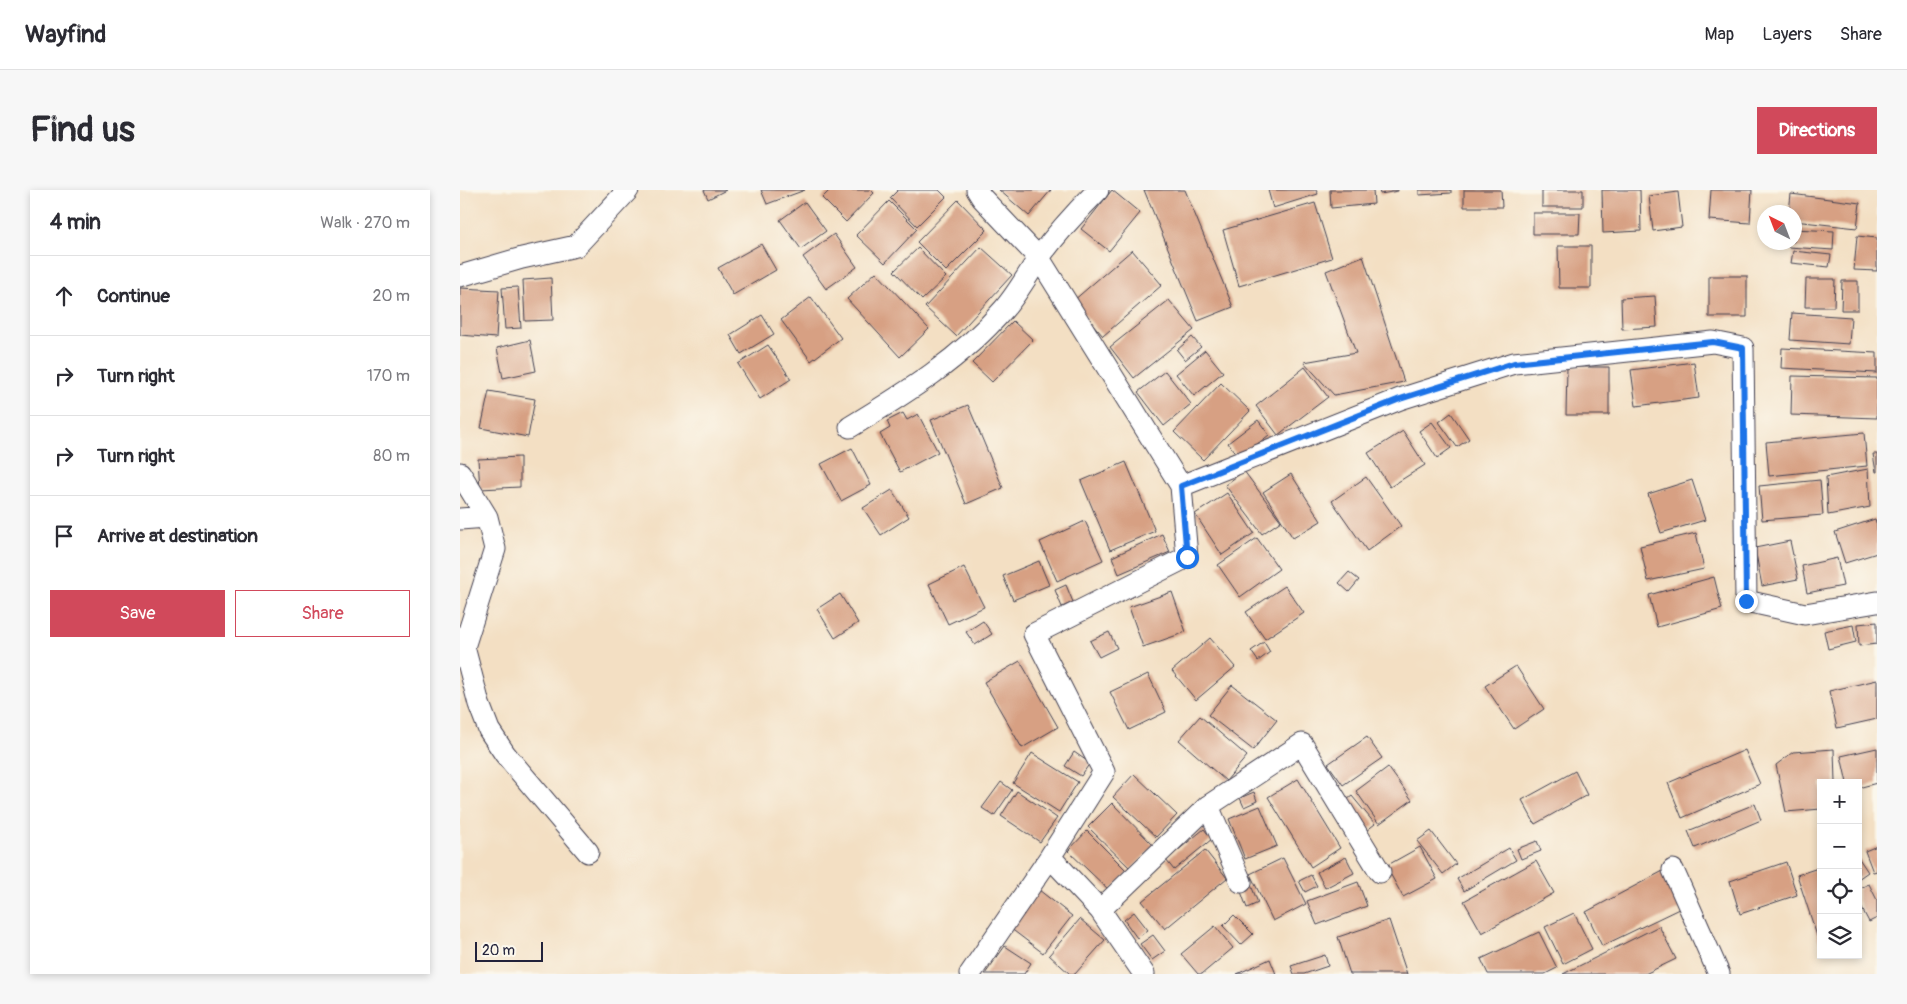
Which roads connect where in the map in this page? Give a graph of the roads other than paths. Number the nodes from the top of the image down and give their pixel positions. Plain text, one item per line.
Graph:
1 (628, 190) edge
2 (977, 190) edge
3 (1098, 190) edge
4 (1039, 258) junction
5 (460, 276) edge
6 (850, 427) dead end
7 (460, 473) edge
8 (1181, 486) junction
9 (487, 517) junction
10 (460, 519) edge
11 (1877, 602) edge
12 (1208, 806) junction
13 (588, 852) dead end
14 (1050, 857) junction
15 (1673, 870) dead end
16 (1380, 872) dead end
17 (1241, 882) dead end
18 (1100, 910) junction
19 (970, 974) edge
20 (1144, 974) edge
21 (1720, 974) edge

1 - 5 street
2 - 4 street
3 - 4 street
4 - 6 street
4 - 8 street
7 - 9 street
8 - 11 street
8 - 14 street
9 - 10 street
9 - 13 street
12 - 16 street
12 - 17 street
12 - 18 street
14 - 18 street
14 - 19 street
15 - 21 street
18 - 20 street

